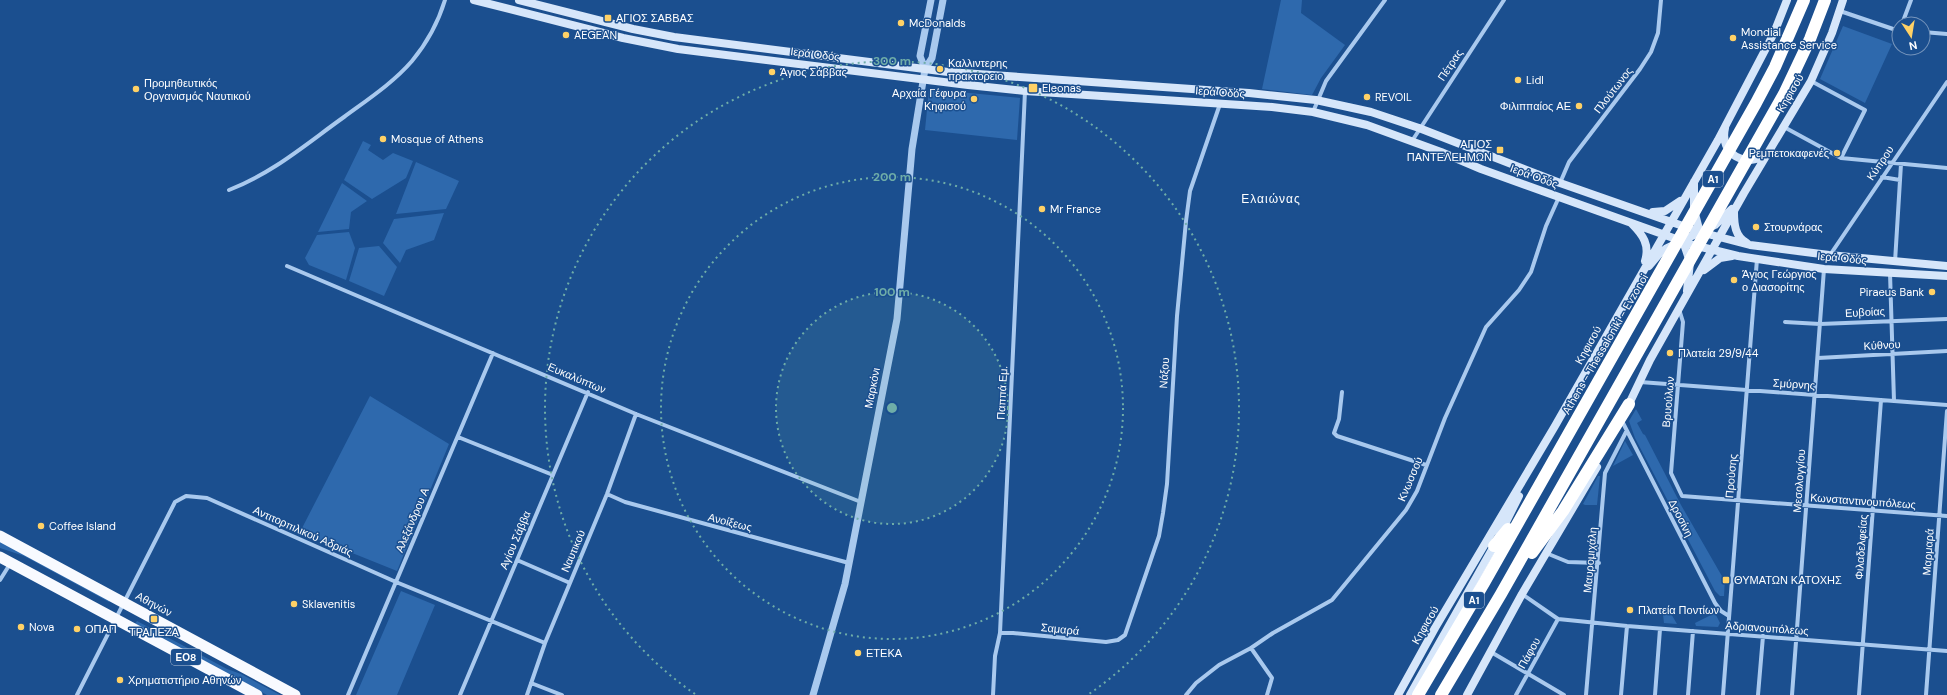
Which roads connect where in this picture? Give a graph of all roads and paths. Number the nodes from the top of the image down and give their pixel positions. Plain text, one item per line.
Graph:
1 (445, 0) edge
2 (474, 0) edge
3 (519, 0) edge
4 (931, 0) edge
5 (943, 0) edge
6 (1385, 0) edge
7 (1504, 0) edge
8 (1661, 0) edge
9 (1787, 0) edge
10 (1804, 0) edge
11 (1825, 0) edge
12 (1843, 0) edge
13 (1911, 0) edge
14 (1839, 11) junction
15 (1905, 16) edge
16 (1891, 27) edge
17 (1931, 33) edge
18 (1947, 34) edge
19 (925, 69) junction
20 (923, 81) junction
21 (1811, 81) junction
22 (1947, 82) edge
23 (1025, 91) junction
24 (1316, 100) junction
25 (1220, 103) junction
26 (1313, 112) junction
27 (1727, 122) junction
28 (1784, 127) junction
29 (1419, 128) junction
30 (1412, 141) junction
31 (1772, 147) junction
32 (1841, 158) junction
33 (1891, 163) junction
34 (1901, 164) junction
35 (1947, 168) edge
36 (1882, 177) junction
37 (1694, 180) junction
38 (1900, 180) junction
39 (1560, 183) junction
40 (229, 190) dead end
41 (1559, 197) junction
42 (1683, 198) junction
43 (1740, 200) junction
44 (1642, 211) junction
45 (1734, 211) junction
46 (1629, 221) junction
47 (1671, 221) junction
48 (1700, 232) junction
49 (1663, 234) junction
50 (1720, 237) junction
51 (1683, 240) junction
52 (1750, 244) junction
53 (1713, 250) junction
54 (1829, 255) junction
55 (1738, 256) junction
56 (1757, 259) junction
57 (1895, 262) junction
58 (287, 266) dead end
59 (1947, 266) edge
60 (1824, 268) junction
61 (1642, 272) junction
62 (1890, 273) junction
63 (1698, 276) junction
64 (1947, 276) edge
65 (1636, 282) junction
66 (1686, 296) junction
67 (1679, 309) junction
68 (1947, 319) edge
69 (1891, 320) junction
70 (1785, 322) dead end
71 (1820, 324) junction
72 (1947, 351) edge
73 (493, 353) junction
74 (1892, 354) junction
75 (1818, 358) junction
76 (1640, 382) junction
77 (1678, 385) junction
78 (1747, 389) junction
79 (588, 392) junction
80 (1342, 392) dead end
81 (1814, 394) junction
82 (1881, 400) junction
83 (1894, 401) junction
84 (1629, 404) junction
85 (1947, 405) edge
86 (1947, 411) edge
87 (636, 414) junction
88 (1623, 423) junction
89 (1555, 426) junction
90 (1626, 432) junction
91 (458, 437) junction
92 (1426, 464) junction
93 (1671, 473) joint
94 (553, 475) junction
95 (607, 494) junction
96 (1682, 496) joint
97 (1738, 501) junction
98 (861, 502) junction
99 (1529, 503) junction
100 (1806, 506) junction
101 (1873, 511) junction
102 (1940, 515) junction
103 (1947, 516) edge
104 (0, 536) edge
105 (1494, 546) junction
106 (1546, 553) junction
107 (0, 557) edge
108 (517, 560) junction
109 (11, 563) junction
110 (849, 563) junction
111 (1598, 563) junction
112 (0, 580) edge
113 (396, 582) junction
114 (570, 583) junction
115 (1501, 594) junction
116 (1522, 594) junction
117 (124, 603) junction
118 (1729, 616) junction
119 (116, 619) junction
120 (1558, 619) junction
121 (491, 621) junction
122 (1594, 623) junction
123 (1627, 626) junction
124 (1660, 628) junction
125 (1693, 631) junction
126 (1000, 633) junction
127 (1728, 634) junction
128 (1763, 636) junction
129 (1796, 639) junction
130 (1118, 640) joint
131 (544, 643) junction
132 (1863, 644) junction
133 (1251, 648) junction
134 (1930, 649) junction
135 (1947, 651) edge
136 (1491, 652) junction
137 (1528, 674) junction
138 (531, 683) junction
139 (77, 695) edge
140 (257, 695) edge
141 (295, 695) edge
142 (348, 695) edge
143 (460, 695) edge
144 (528, 695) edge
145 (562, 695) edge
146 (813, 695) edge
147 (993, 695) edge
148 (1186, 695) edge
149 (1267, 695) edge
150 (1398, 695) edge
151 (1410, 695) edge
152 (1418, 695) edge
153 (1441, 695) edge
154 (1466, 695) edge
155 (1516, 695) edge
156 (1564, 695) edge
157 (1586, 695) edge
158 (1621, 695) edge
159 (1654, 695) edge
160 (1688, 695) edge
161 (1723, 695) edge
162 (1758, 695) edge
163 (1792, 695) edge
164 (1859, 695) edge
165 (1926, 695) edge

1 - 40 street
2 - 20 main road, Ιερά Οδός
3 - 19 main road, Ιερά Οδός
4 - 19 street
5 - 19 street
6 - 24 street
7 - 29 street, Πέτρας
8 - 39 street, Πλούτωνος
9 - 27 main road, Κηφισού
10 - 99 highway, Athens - Thessaloniki - Evzonoi / Α1
11 - 115 highway, Α1
12 - 14 main road, Κηφισού
13 - 15 street
14 - 16 street
14 - 21 main road, Κηφισού
17 - 18 street
19 - 20 street, Μαρκόνι
19 - 24 main road, Ιερά Οδός
20 - 23 main road, Ιερά Οδός
20 - 98 street, Μαρκόνι
21 - 28 main road, Κηφισού
21 - 32 street
22 - 33 street, Κύπρου
23 - 25 main road, Ιερά Οδός
23 - 126 street, Παππά Εμ.
24 - 26 street
24 - 29 main road, Ιερά Οδός
25 - 26 main road, Ιερά Οδός
25 - 130 street, Νάξου
26 - 30 main road, Ιερά Οδός
27 - 31 main road
27 - 37 main road, Κηφισού
28 - 31 main road, Κηφισού
28 - 32 street
29 - 30 street, Πέτρας
29 - 39 main road, Ιερά Οδός
30 - 41 main road, Ιερά Οδός
31 - 43 main road, Κηφισού
32 - 33 street
33 - 34 street
33 - 36 street, Κύπρου
34 - 35 street
34 - 38 street
36 - 38 street
36 - 54 street, Κύπρου
37 - 42 main road, Κηφισού
37 - 48 main road
38 - 57 street
39 - 44 main road, Ιερά Οδός
41 - 46 main road, Ιερά Οδός
41 - 92 street, Κνωσσού
42 - 44 main road
42 - 47 main road, Κηφισού
43 - 45 main road, Κηφισού
43 - 48 main road
44 - 47 main road, Ιερά Οδός
45 - 50 main road, Κηφισού
45 - 52 main road
46 - 49 main road, Ιερά Οδός
46 - 61 main road
47 - 48 main road, Ιερά Οδός
47 - 49 main road, Κηφισού
47 - 51 main road
48 - 50 main road, Ιερά Οδός
48 - 51 main road
48 - 53 main road
49 - 51 main road, Ιερά Οδός
49 - 61 main road, Κηφισού
50 - 52 main road, Ιερά Οδός
50 - 53 main road, Κηφισού
51 - 53 main road, Ιερά Οδός
51 - 65 main road
51 - 66 main road
52 - 54 main road, Ιερά Οδός
53 - 55 main road, Ιερά Οδός
53 - 63 main road, Κηφισού
54 - 57 main road, Ιερά Οδός
55 - 56 main road, Ιερά Οδός
55 - 63 main road
56 - 60 main road, Ιερά Οδός
56 - 78 street, Προύσης
57 - 59 main road, Ιερά Οδός
58 - 73 street, Ευκαλύπτων
60 - 62 main road, Ιερά Οδός
60 - 71 street, Μεσολογγίου
61 - 65 main road, Κηφισού
62 - 64 main road, Ιερά Οδός
62 - 69 street
63 - 66 main road, Κηφισού
65 - 89 main road, Κηφισού
66 - 67 main road, Κηφισού
67 - 76 main road, Κηφισού
67 - 77 street, Βρυούλων
68 - 69 street, Ευβοίας
69 - 71 street, Ευβοίας
69 - 74 street
70 - 71 street, Ευβοίας
71 - 75 street, Μεσολογγίου
72 - 74 street, Κύθνου
73 - 79 street, Ευκαλύπτων
73 - 91 street, Αλεξάνδρου Α
74 - 75 street, Κύθνου
74 - 83 street
75 - 81 street, Μεσολογγίου
76 - 77 street, Σμύρνης
76 - 84 main road, Κηφισού
77 - 78 street, Σμύρνης
77 - 93 street, Βρυούλων
78 - 81 street, Σμύρνης
78 - 97 street, Προύσης
79 - 87 street, Ευκαλύπτων
79 - 94 street, Αγίου Σάββα
80 - 92 street
81 - 82 street, Σμύρνης
81 - 100 street, Μεσολογγίου
82 - 83 street, Σμύρνης
82 - 101 street, Φιλαδελφείας
83 - 85 street, Σμύρνης
84 - 88 main road, Κηφισού
84 - 115 highway
86 - 102 street, Μαρμαρά
87 - 95 street, Ναυτικού
87 - 98 street, Ευκαλύπτων
88 - 90 street, Δροσίνη
88 - 106 main road, Κηφισού
89 - 105 main road
89 - 150 main road, Κηφισού
90 - 111 street, Μαυρομιχάλη
90 - 118 street, Δροσίνη
91 - 94 street
91 - 113 street, Αλεξάνδρου Α
92 - 133 street, Κνωσσού
93 - 96 street, Δροσίνη
94 - 108 street, Αγίου Σάββα
95 - 110 street, Ανοίξεως
95 - 114 street, Ναυτικού
96 - 97 street, Κωνσταντινουπόλεως
97 - 100 street, Κωνσταντινουπόλεως
97 - 118 street, Προύσης
98 - 110 street, Μαρκόνι
99 - 105 highway
99 - 152 highway, Athens - Thessaloniki - Evzonoi / Α1
100 - 101 street, Κωνσταντινουπόλεως
100 - 129 street, Μεσολογγίου
101 - 102 street, Κωνσταντινουπόλεως
101 - 132 street, Φιλαδελφείας
102 - 103 street, Κωνσταντινουπόλεως
102 - 134 street, Μαρμαρά
104 - 117 highway, Αθηνών / ΕΟ8
105 - 151 main road
106 - 111 street
106 - 116 main road, Κηφισού
107 - 109 highway, ΕΟ8
108 - 114 street
108 - 121 street, Αγίου Σάββα
109 - 112 street
109 - 119 highway, ΕΟ8
110 - 146 street, Μαρκόνι
111 - 122 street, Μαυρομιχάλη
113 - 117 street, Αντιτορπιλικού Αδριάς
113 - 121 street, Αντιτορπιλικού Αδριάς
113 - 142 street, Αλεξάνδρου Α
114 - 131 street, Ναυτικού
115 - 153 highway, Α1
116 - 120 street, Αδριανουπόλεως
116 - 136 main road, Κηφισού
117 - 119 street, Αντιτορπιλικού Αδριάς
117 - 141 highway, Αθηνών / ΕΟ8
118 - 127 street, Προύσης
119 - 139 street, Αντιτορπιλικού Αδριάς
119 - 140 highway, ΕΟ8
120 - 122 street, Αδριανουπόλεως
120 - 137 street, Πάφου
121 - 131 street, Αντιτορπιλικού Αδριάς
121 - 143 street, Αγίου Σάββα
122 - 123 street, Αδριανουπόλεως
122 - 157 street, Μαυρομιχάλη
123 - 124 street, Αδριανουπόλεως
123 - 158 street
124 - 125 street, Αδριανουπόλεως
124 - 159 street
125 - 127 street, Αδριανουπόλεως
125 - 160 street
126 - 130 street, Σαμαρά
126 - 147 street, Παππά Εμ.
127 - 128 street, Αδριανουπόλεως
127 - 161 street, Προύσης
128 - 129 street, Αδριανουπόλεως
128 - 162 street
129 - 132 street, Αδριανουπόλεως
129 - 163 street, Μεσολογγίου
131 - 138 street, Ναυτικού
132 - 134 street, Αδριανουπόλεως
132 - 164 street, Φιλαδελφείας
133 - 148 street, Κνωσσού
133 - 149 street
134 - 135 street, Αδριανουπόλεως
134 - 165 street, Μαρμαρά
136 - 137 street
136 - 154 main road, Κηφισού
137 - 155 street, Πάφου
137 - 156 street
138 - 144 street, Ναυτικού
138 - 145 street

